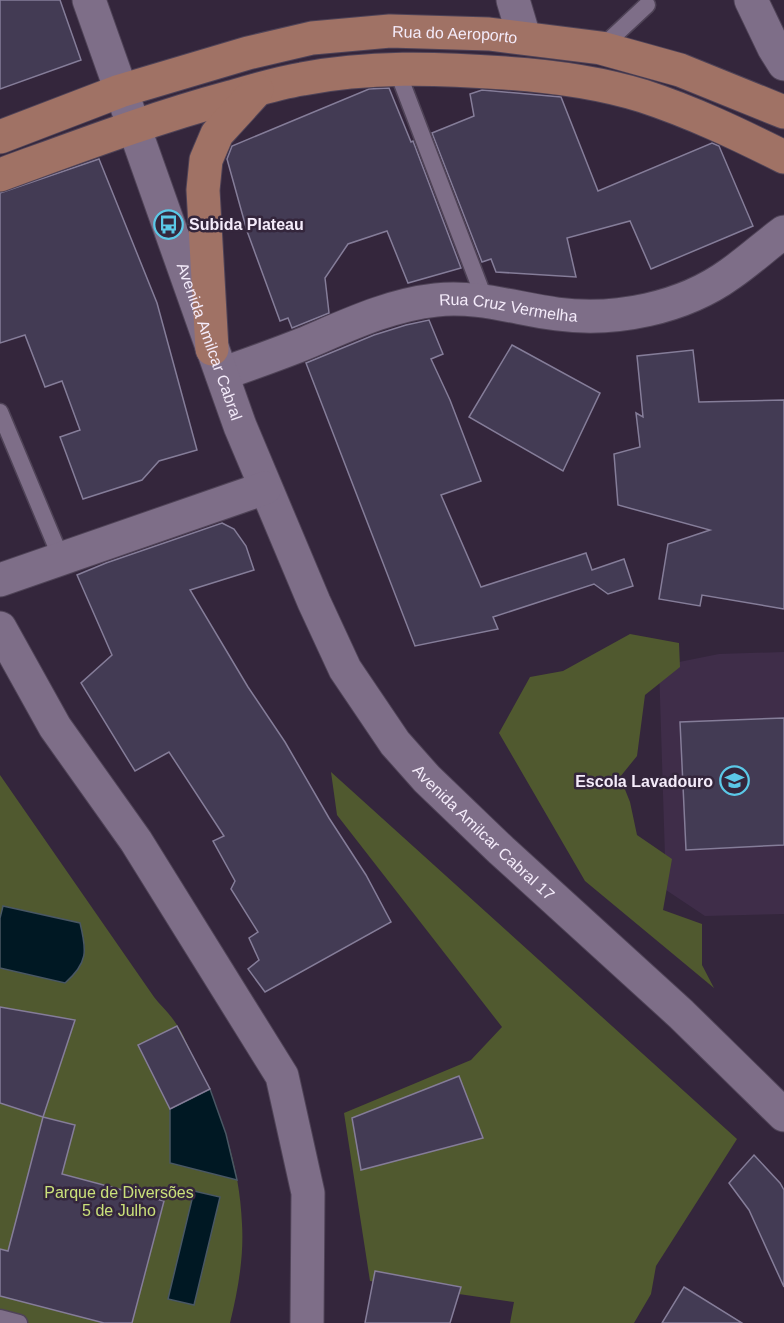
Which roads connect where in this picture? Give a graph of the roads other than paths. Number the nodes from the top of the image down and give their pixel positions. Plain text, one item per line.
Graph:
1 (89, 0) edge
2 (513, 0) edge
3 (751, 0) edge
4 (647, 4) dead end
5 (524, 37) junction
6 (601, 48) junction
7 (784, 64) edge
8 (397, 70) junction
9 (257, 90) junction
10 (120, 91) junction
11 (784, 112) edge
12 (135, 126) junction
13 (0, 137) edge
14 (784, 157) edge
15 (0, 175) edge
16 (784, 232) edge
17 (486, 303) junction
18 (217, 361) junction
19 (0, 412) edge
20 (265, 488) junction
21 (61, 558) junction
22 (0, 580) edge
23 (0, 628) edge
24 (784, 1115) edge
25 (0, 1318) edge
26 (20, 1323) edge
27 (307, 1323) edge

1 - 10 street, Avenida Amilcar Cabral
2 - 5 street
3 - 7 street
4 - 6 lane
5 - 6 main road, Rua do Aeroporto
5 - 10 main road, Rua do Aeroporto
6 - 11 main road, Rua do Aeroporto
8 - 9 main road
8 - 14 main road
8 - 17 lane
9 - 12 main road
9 - 18 main road
10 - 12 street, Avenida Amilcar Cabral
10 - 13 main road, Rua do Aeroporto
12 - 15 main road
12 - 18 street, Avenida Amilcar Cabral
16 - 17 street, Rua Cruz Vermelha
17 - 18 street, Rua Cruz Vermelha
18 - 20 street, Avenida Amilcar Cabral
19 - 21 lane
20 - 21 street
20 - 24 street, Avenida Amilcar Cabral 17
21 - 22 street
23 - 27 street
25 - 26 lane

